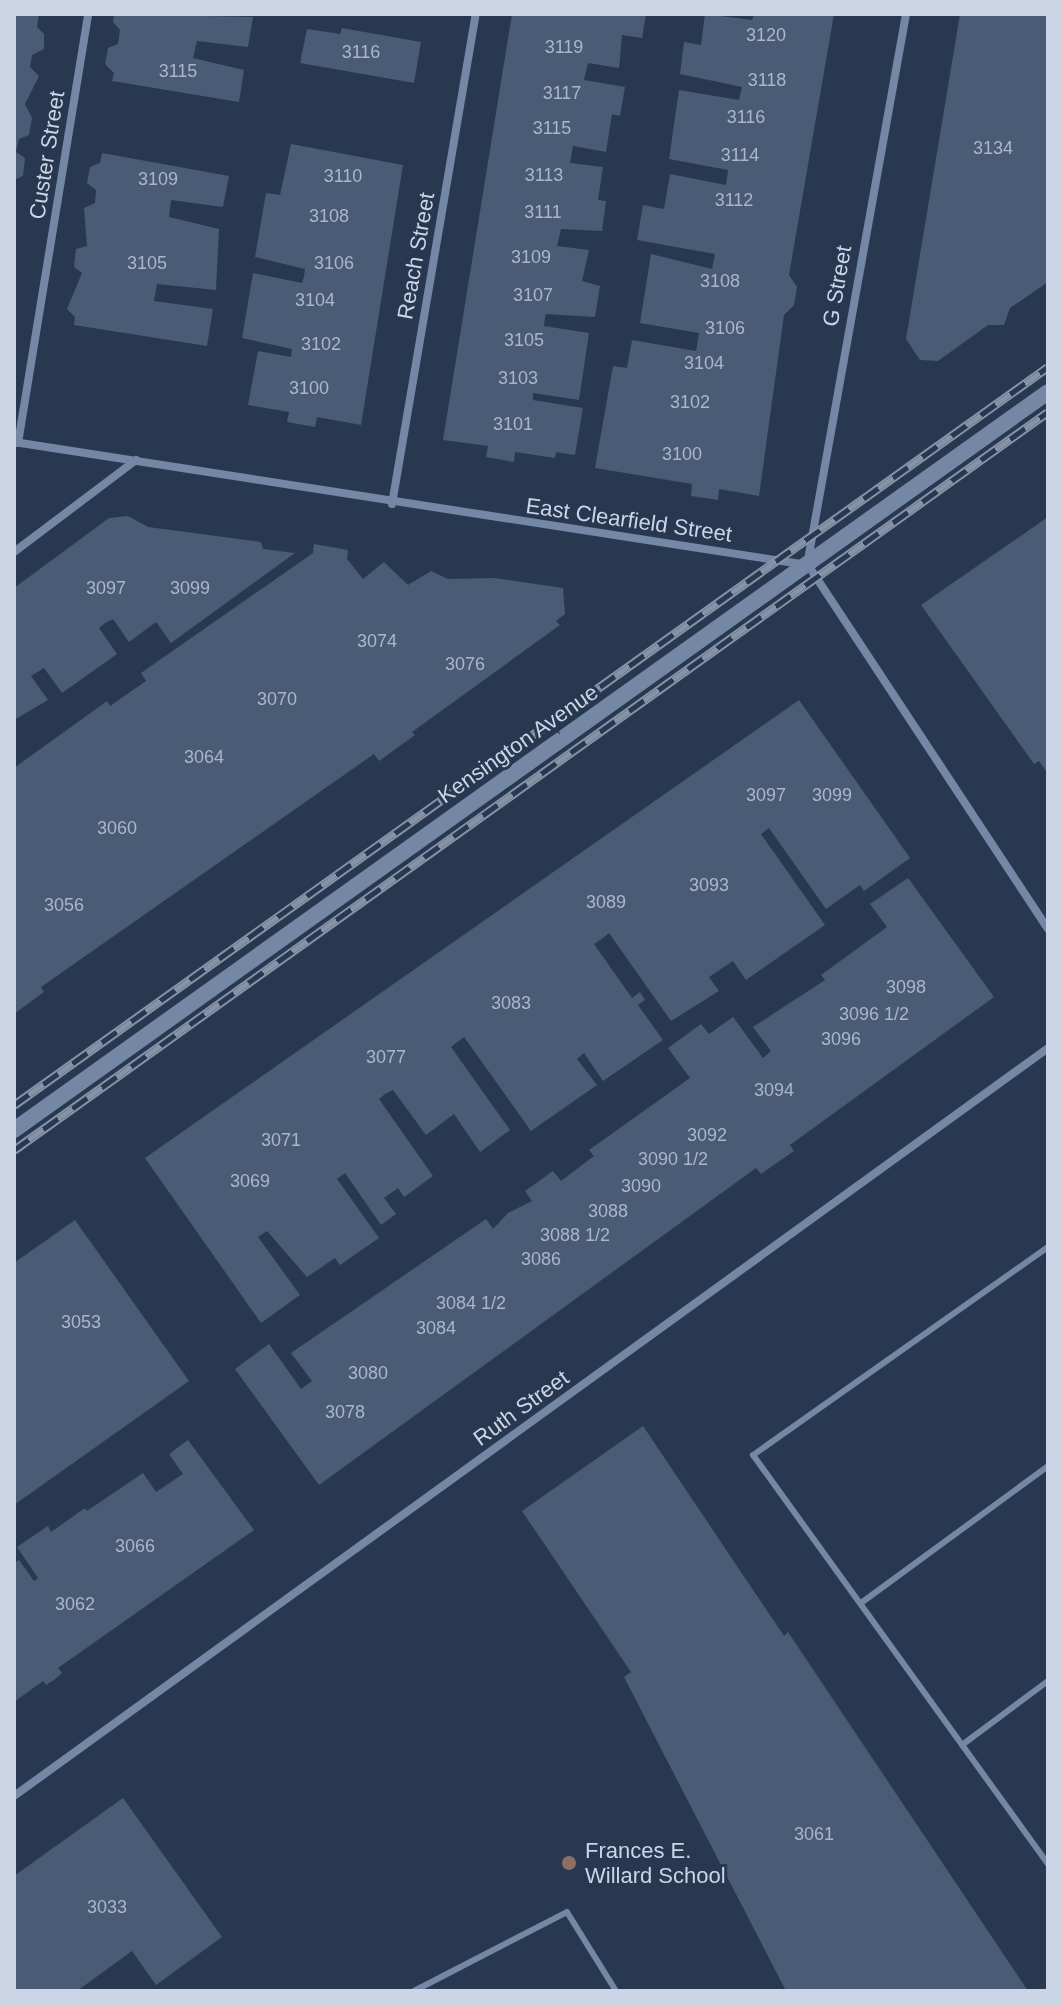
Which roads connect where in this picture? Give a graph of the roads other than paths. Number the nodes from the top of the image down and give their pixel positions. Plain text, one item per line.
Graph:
1 (88, 14) edge
2 (476, 14) edge
3 (906, 14) edge
4 (1048, 392) edge
5 (16, 443) edge
6 (136, 460) junction
7 (392, 504) junction
8 (14, 552) edge
9 (808, 565) junction
10 (1048, 929) edge
11 (1048, 1048) edge
12 (14, 1130) edge
13 (1048, 1247) edge
14 (1048, 1466) edge
15 (861, 1603) junction
16 (1048, 1681) edge
17 (962, 1745) junction
18 (14, 1796) edge
19 (1048, 1864) edge
20 (414, 1991) edge
21 (616, 1991) edge

1 - 5 street, Custer Street
2 - 7 street, Reach Street
3 - 9 street, G Street
4 - 9 street, Kensington Avenue
5 - 6 street, East Clearfield Street
6 - 7 street, East Clearfield Street
6 - 8 street
7 - 9 street, East Clearfield Street
9 - 10 street
9 - 12 street, Kensington Avenue
11 - 18 street, Ruth Street
13 - 15 lane
14 - 15 lane
15 - 17 lane
16 - 17 lane
17 - 19 lane
20 - 21 lane

